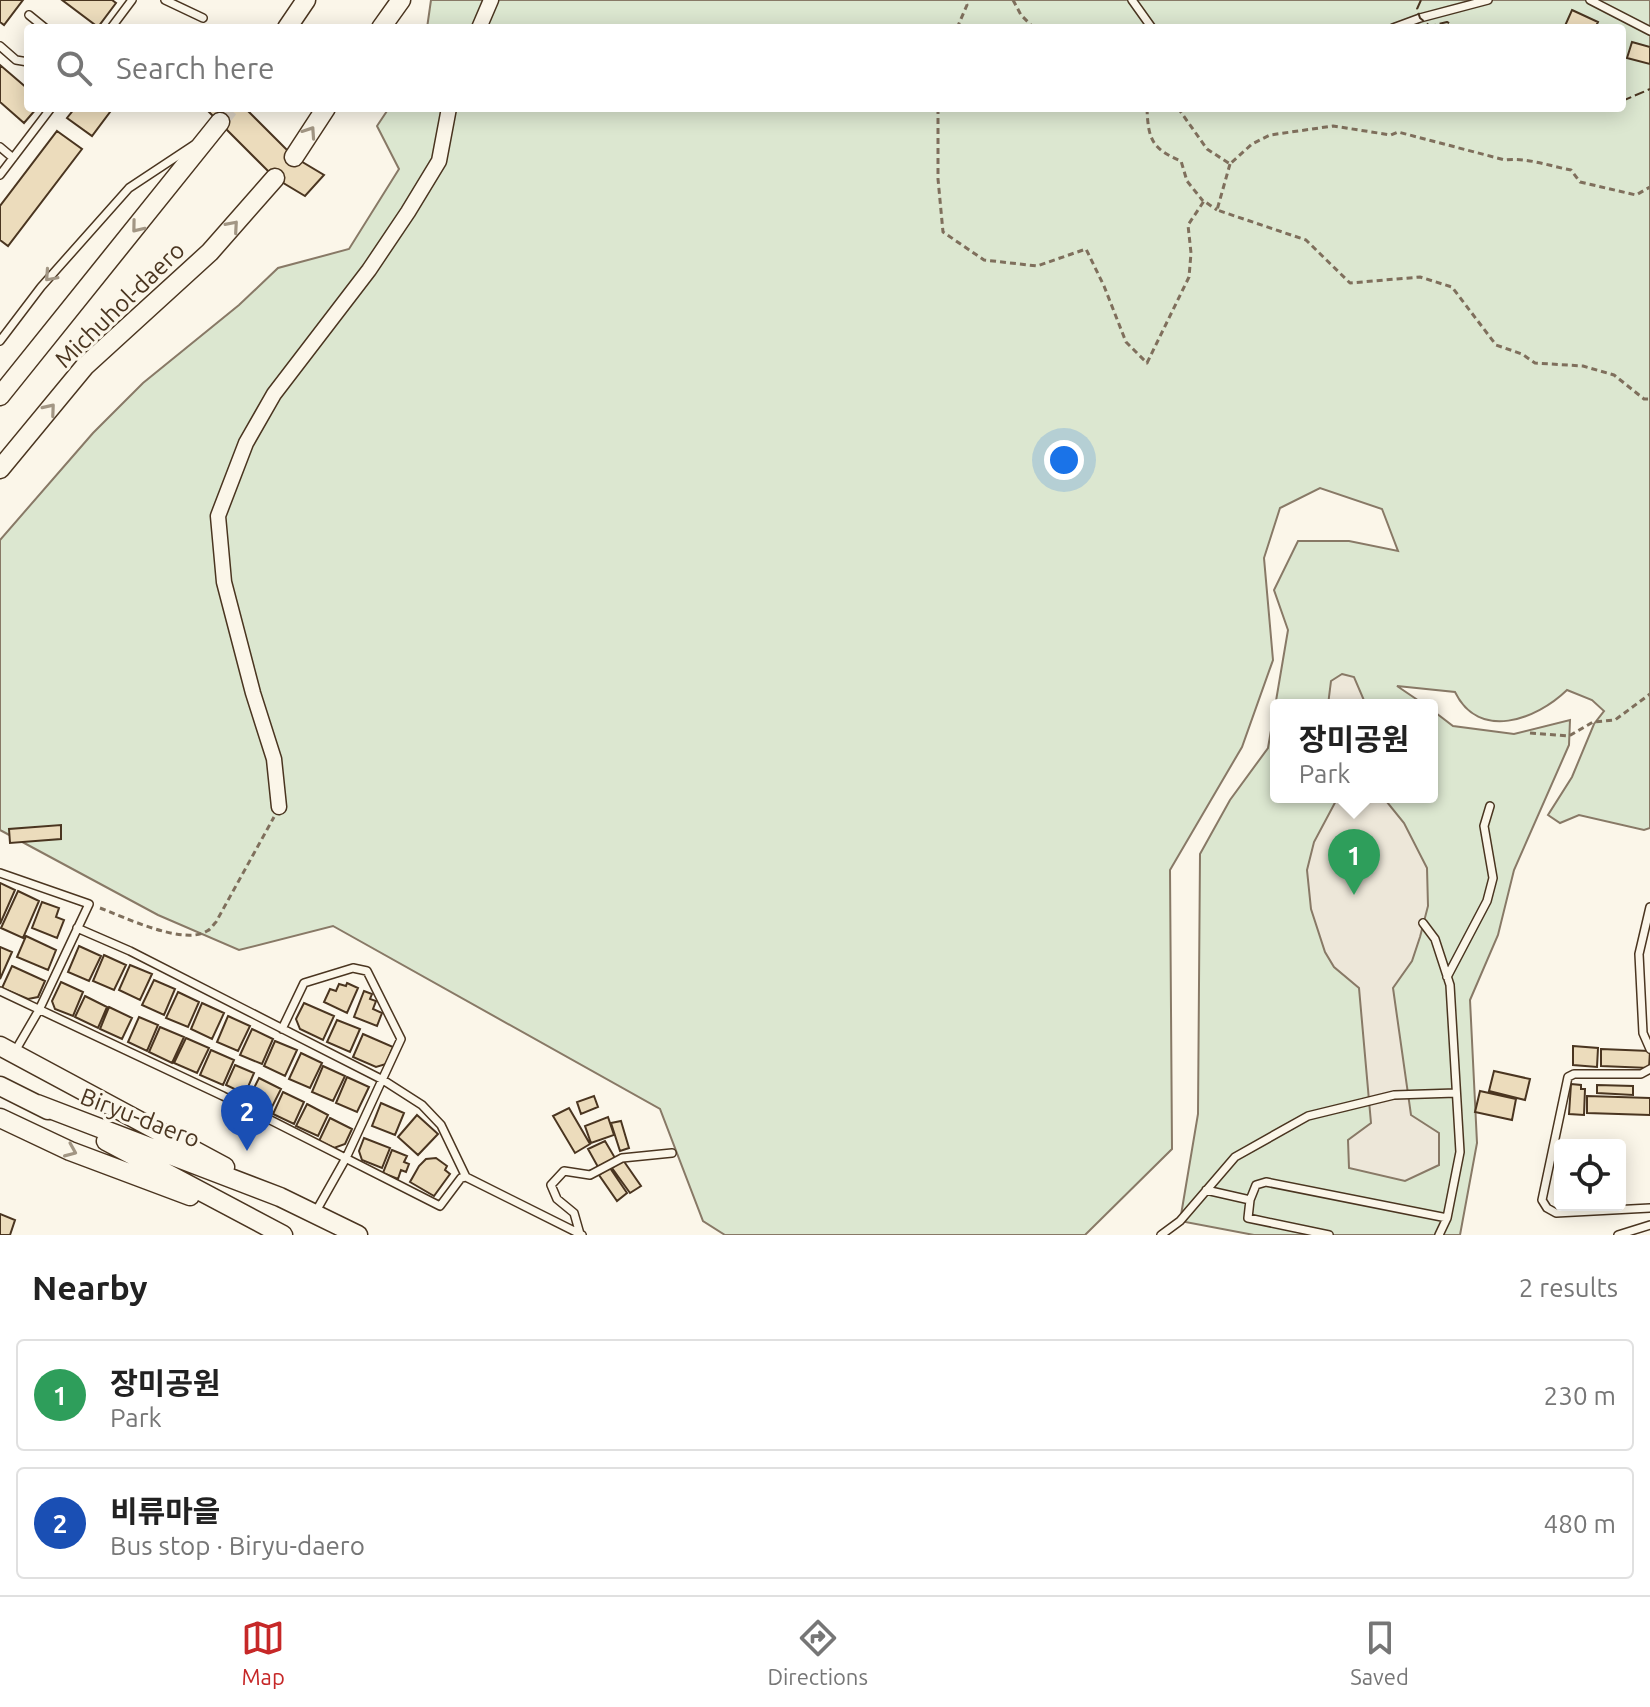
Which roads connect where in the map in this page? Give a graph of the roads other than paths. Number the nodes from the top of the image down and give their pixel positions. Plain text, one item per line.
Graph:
1 (132, 0) edge
2 (165, 0) edge
3 (306, 0) edge
4 (401, 0) edge
5 (491, 0) edge
6 (1132, 0) edge
7 (1488, 0) edge
8 (1590, 0) edge
9 (29, 15) dead end
10 (203, 18) dead end
11 (40, 24) edge
12 (114, 24) edge
13 (290, 24) edge
14 (384, 24) edge
15 (481, 24) edge
16 (1149, 24) edge
17 (1404, 24) edge
18 (1650, 31) edge
19 (0, 46) edge
20 (24, 61) edge
21 (48, 112) edge
22 (323, 112) edge
23 (448, 112) edge
24 (216, 127) joint
25 (0, 147) edge
26 (294, 157) dead end
27 (13, 158) junction
28 (0, 175) edge
29 (275, 178) dead end
30 (0, 341) edge
31 (0, 396) edge
32 (0, 469) edge
33 (1490, 806) dead end
34 (279, 807) road end
35 (0, 873) edge
36 (1650, 907) edge
37 (1423, 923) dead end
38 (77, 928) junction
39 (1447, 977) junction
40 (0, 991) edge
41 (39, 1010) junction
42 (282, 1029) junction
43 (7, 1049) edge
44 (1650, 1049) edge
45 (1650, 1069) edge
46 (383, 1080) junction
47 (0, 1086) edge
48 (1456, 1093) junction
49 (37, 1104) junction
50 (0, 1118) edge
51 (672, 1153) dead end
52 (346, 1158) junction
53 (466, 1177) junction
54 (1206, 1190) junction
55 (280, 1197) junction
56 (1250, 1200) junction
57 (1650, 1208) edge
58 (314, 1215) junction
59 (1447, 1218) junction
60 (260, 1223) junction
61 (1650, 1225) edge
62 (581, 1234) edge
63 (283, 1235) edge
64 (358, 1235) edge
65 (1161, 1235) edge
66 (1329, 1235) edge
67 (1439, 1235) edge
68 (1618, 1235) edge

1 - 12 lane
2 - 10 lane
3 - 13 main road
4 - 14 main road
5 - 15 street
6 - 16 lane
7 - 17 lane
8 - 18 lane
9 - 11 lane
19 - 20 lane
21 - 27 lane
26 -> 22 main road
23 - 34 street
24 -> 30 lane
24 -> 31 main road, Michuhol-daero
25 - 27 lane
27 - 28 lane
32 -> 29 main road, Michuhol-daero
33 - 39 lane
35 - 38 lane
36 - 44 lane
37 - 39 lane
38 - 41 lane
38 - 42 lane
39 - 48 lane
40 - 41 lane
41 - 43 lane
41 - 52 lane
42 - 46 lane
42 - 46 lane
43 - 55 main road
45 - 57 lane
46 - 52 lane
46 - 53 lane
47 - 49 main road, Biryu-daero
48 - 54 lane
48 - 59 lane
49 - 55 main road, Biryu-daero
49 - 60 main road, Biryu-daero
50 -> 60 main road
51 - 62 lane
52 - 53 lane
52 - 58 lane
53 - 62 lane
54 - 56 lane
54 - 65 lane
55 - 58 main road, Biryu-daero
56 - 59 lane
56 - 66 lane
58 - 64 main road, Biryu-daero
59 - 67 lane
60 - 63 main road, Biryu-daero
61 - 68 lane

